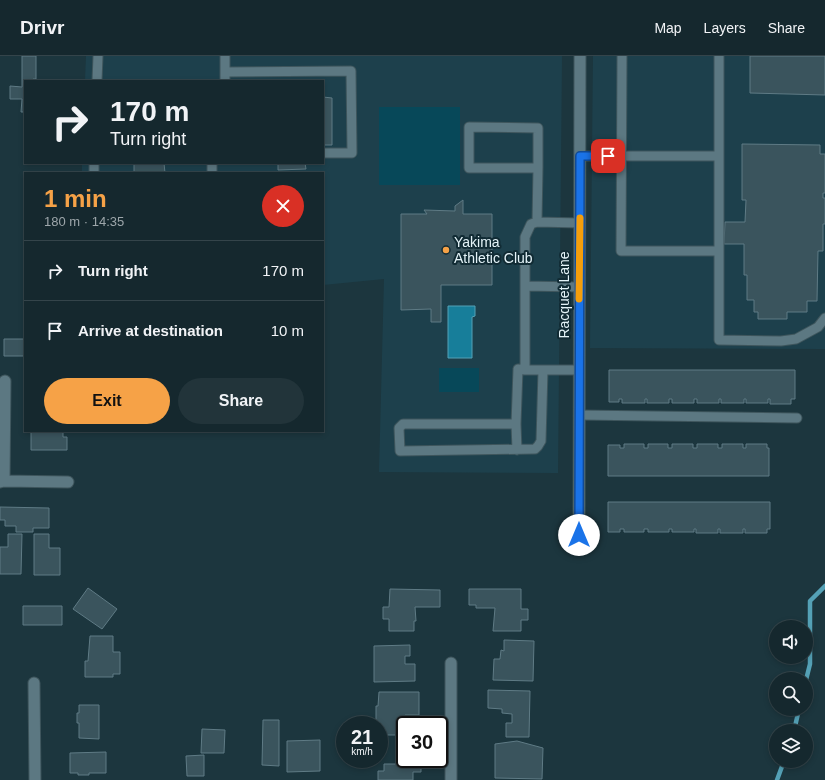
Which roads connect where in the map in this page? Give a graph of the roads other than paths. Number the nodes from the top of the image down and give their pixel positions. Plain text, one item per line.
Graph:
1 (98, 56) edge
2 (225, 56) edge
3 (580, 56) edge
4 (622, 56) edge
5 (719, 56) edge
6 (225, 77) edge
7 (97, 80) edge
8 (324, 153) edge
9 (580, 156) junction
10 (621, 156) junction
11 (719, 156) junction
12 (538, 168) junction
13 (537, 222) junction
14 (580, 222) junction
15 (719, 251) junction
16 (525, 286) junction
17 (580, 287) junction
18 (825, 318) edge
19 (525, 370) junction
20 (543, 370) junction
21 (579, 370) junction
22 (5, 380) dead end
23 (579, 415) junction
24 (797, 418) dead end
25 (516, 424) junction
26 (517, 450) junction
27 (2, 481) edge
28 (68, 482) dead end
29 (579, 535) dead end
30 (451, 663) dead end
31 (34, 683) dead end
32 (35, 780) edge
33 (451, 780) edge

1 - 7 lane
2 - 6 lane
3 - 9 street, Racquet Lane
4 - 10 lane
5 - 11 lane
6 - 8 lane
9 - 10 lane
9 - 14 street, Racquet Lane
10 - 11 lane
10 - 15 lane
11 - 15 lane
12 - 12 lane
12 - 13 lane
13 - 14 lane
13 - 16 lane
14 - 17 street, Racquet Lane
15 - 18 lane
16 - 17 lane
16 - 19 lane
17 - 21 street, Racquet Lane
19 - 20 lane
19 - 25 lane
20 - 21 lane
20 - 26 lane
21 - 23 street, Racquet Lane
22 - 27 street
23 - 24 lane
23 - 29 street, Racquet Lane
25 - 26 lane
25 - 26 lane
27 - 28 street
30 - 33 street
31 - 32 street

